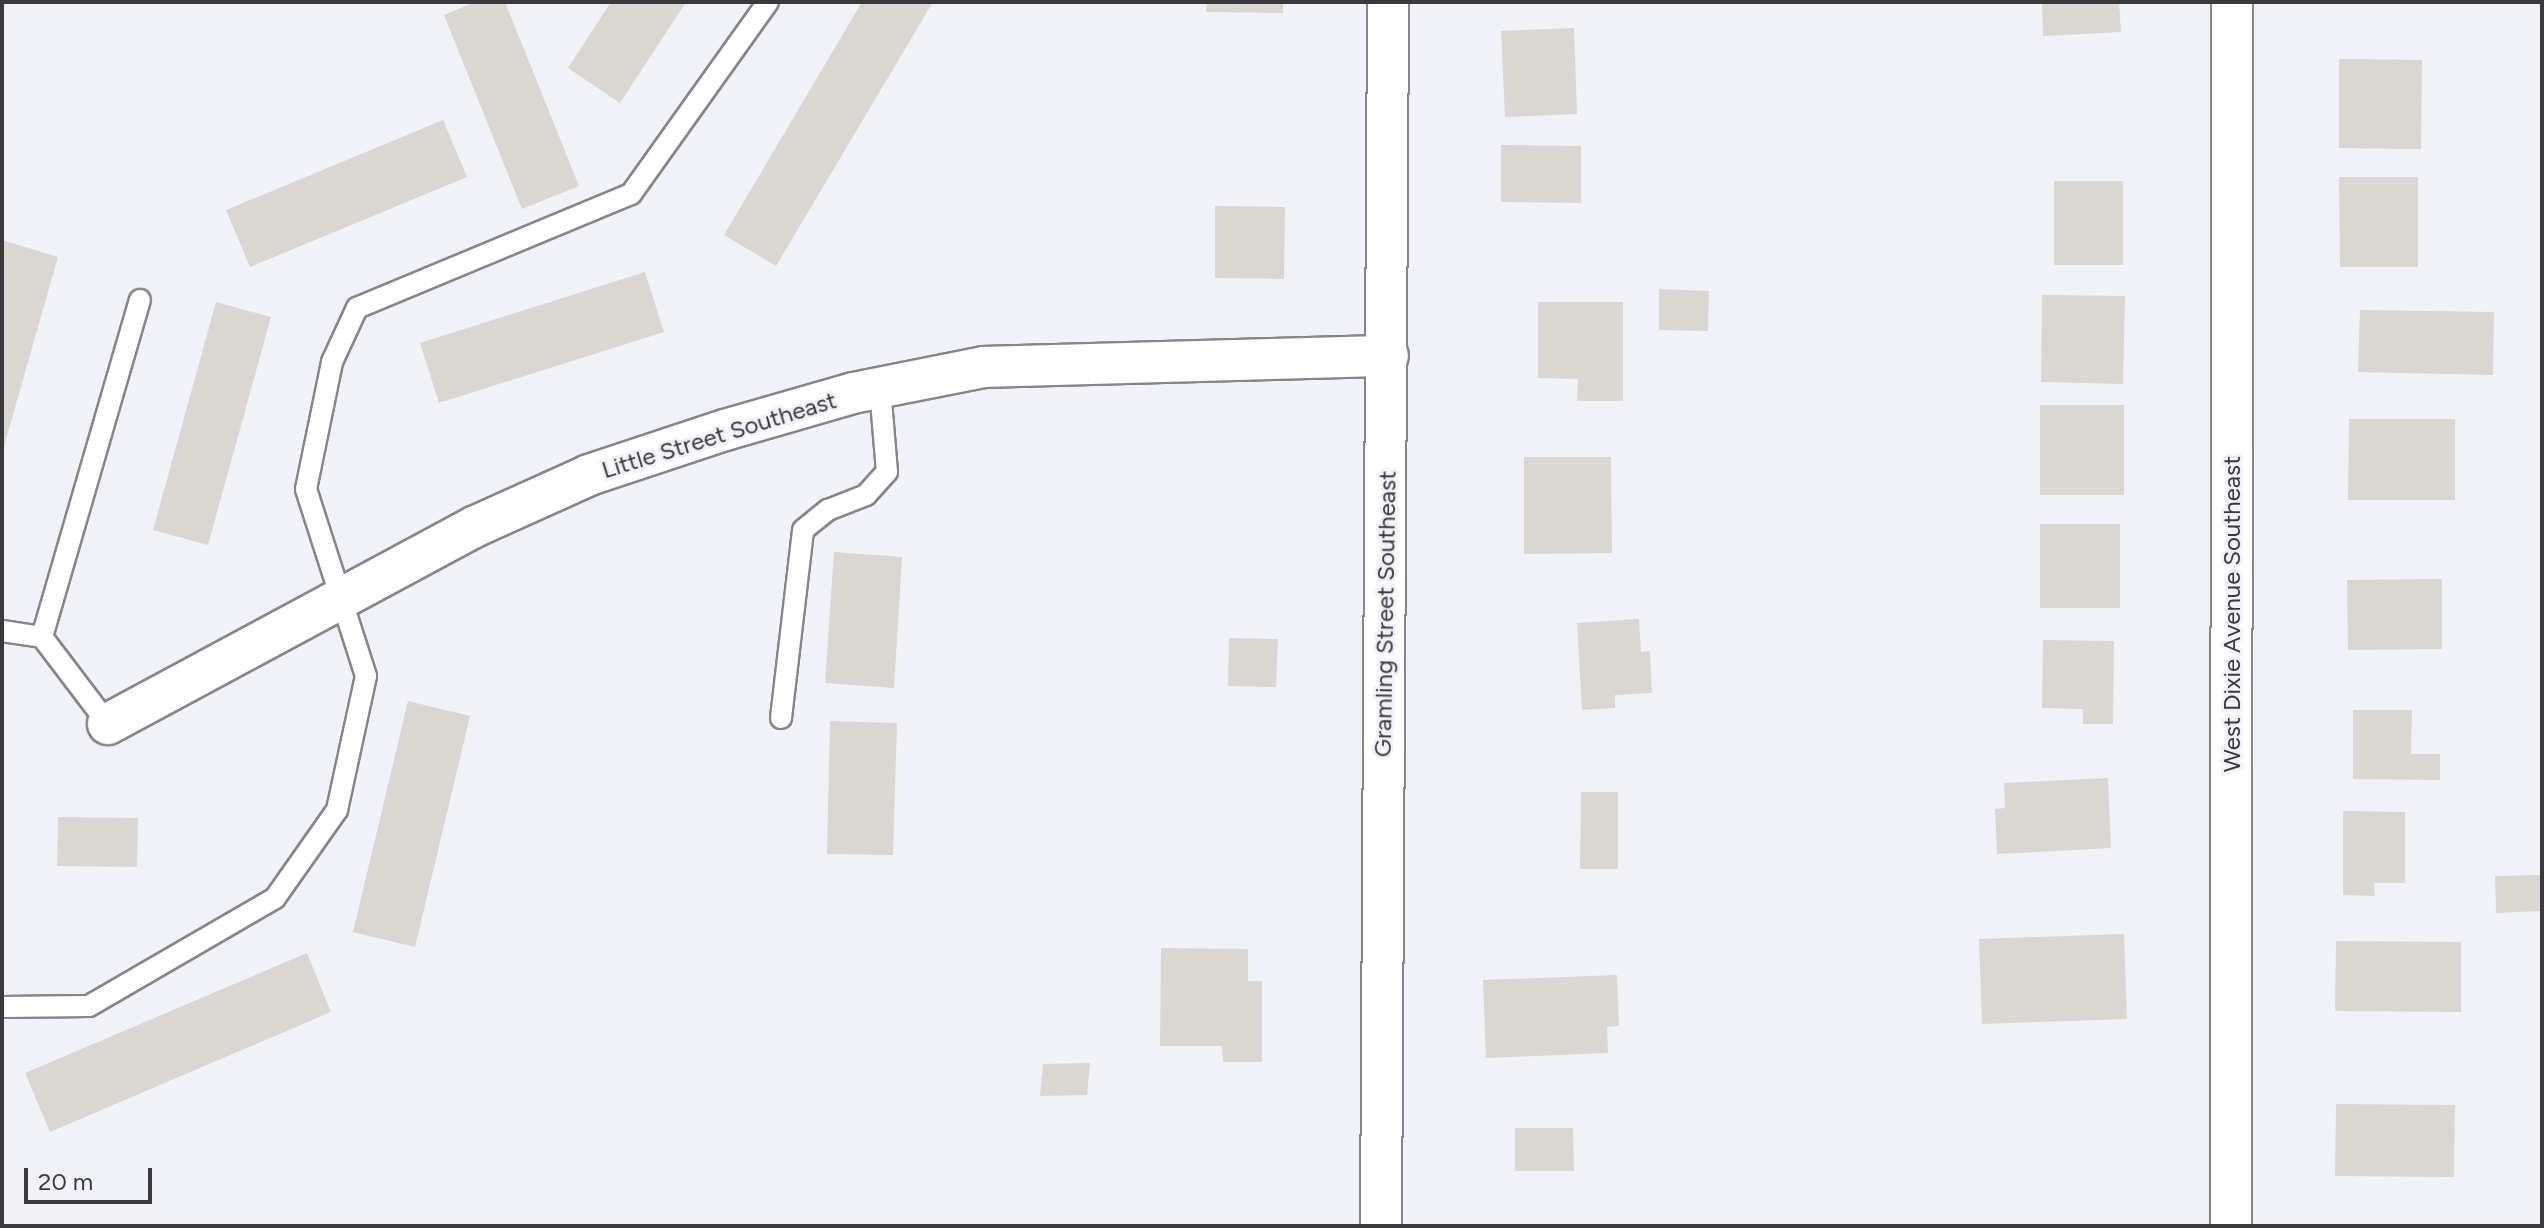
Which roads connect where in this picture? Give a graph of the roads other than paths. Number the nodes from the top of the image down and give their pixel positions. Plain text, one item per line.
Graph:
1 (768, 2) edge
2 (1388, 2) edge
3 (2232, 2) edge
4 (140, 300) dead end
5 (1388, 356) junction
6 (880, 388) junction
7 (343, 602) junction
8 (2, 631) edge
9 (42, 637) junction
10 (781, 718) dead end
11 (108, 724) joint
12 (2, 1007) edge
13 (1381, 1226) edge
14 (2231, 1226) edge

1 - 7 lane
2 - 5 street, Gramling Street Southeast
3 - 14 street, West Dixie Avenue Southeast
4 - 9 lane
5 - 6 street, Little Street Southeast
5 - 13 street, Gramling Street Southeast
6 - 7 street, Little Street Southeast
6 - 10 lane
7 - 11 street, Little Street Southeast
7 - 12 lane
8 - 9 lane
9 - 11 lane

